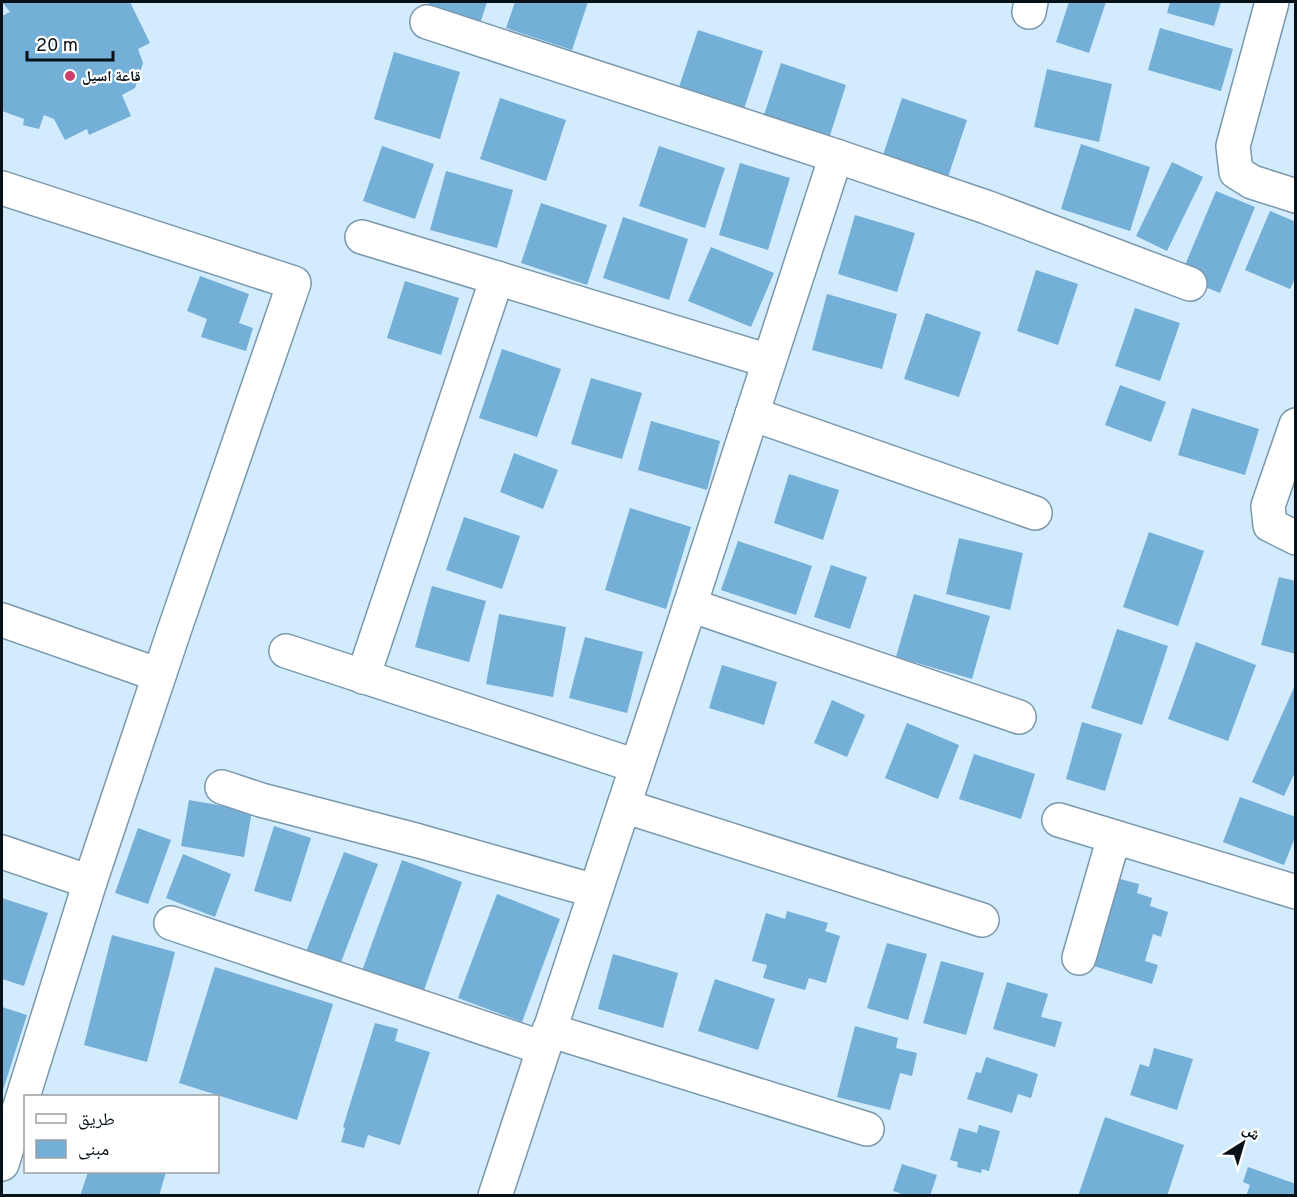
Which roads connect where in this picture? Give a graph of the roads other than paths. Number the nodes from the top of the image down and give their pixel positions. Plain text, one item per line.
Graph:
1 (1272, 2) edge
2 (427, 22) dead end
3 (836, 156) junction
4 (2, 188) edge
5 (1296, 196) edge
6 (362, 237) dead end
7 (497, 278) junction
8 (1190, 284) dead end
9 (769, 361) junction
10 (752, 414) junction
11 (1296, 425) edge
12 (1035, 513) dead end
13 (1296, 538) edge
14 (690, 605) junction
15 (2, 620) edge
16 (286, 651) dead end
17 (159, 675) junction
18 (363, 677) junction
19 (1019, 717) dead end
20 (636, 766) junction
21 (222, 787) dead end
22 (624, 806) junction
23 (1059, 820) dead end
24 (1114, 837) junction
25 (2, 852) edge
26 (90, 882) junction
27 (595, 891) junction
28 (1296, 892) edge
29 (982, 920) dead end
30 (171, 923) dead end
31 (1079, 958) dead end
32 (546, 1039) junction
33 (867, 1129) dead end
34 (2, 1164) edge
35 (495, 1196) edge

1 - 5 street
2 - 3 street
3 - 8 street
3 - 9 street
4 - 17 street
6 - 7 street
7 - 9 street
7 - 18 street
9 - 10 street
10 - 12 street
10 - 14 street
11 - 13 street
14 - 19 street
14 - 20 street
15 - 17 street
16 - 18 street
17 - 26 street
18 - 20 street
20 - 22 street
21 - 27 street
22 - 27 street
22 - 29 street
23 - 24 street
24 - 28 street
24 - 31 street
25 - 26 street
26 - 34 street
27 - 32 street
30 - 32 street
32 - 33 street
32 - 35 street

